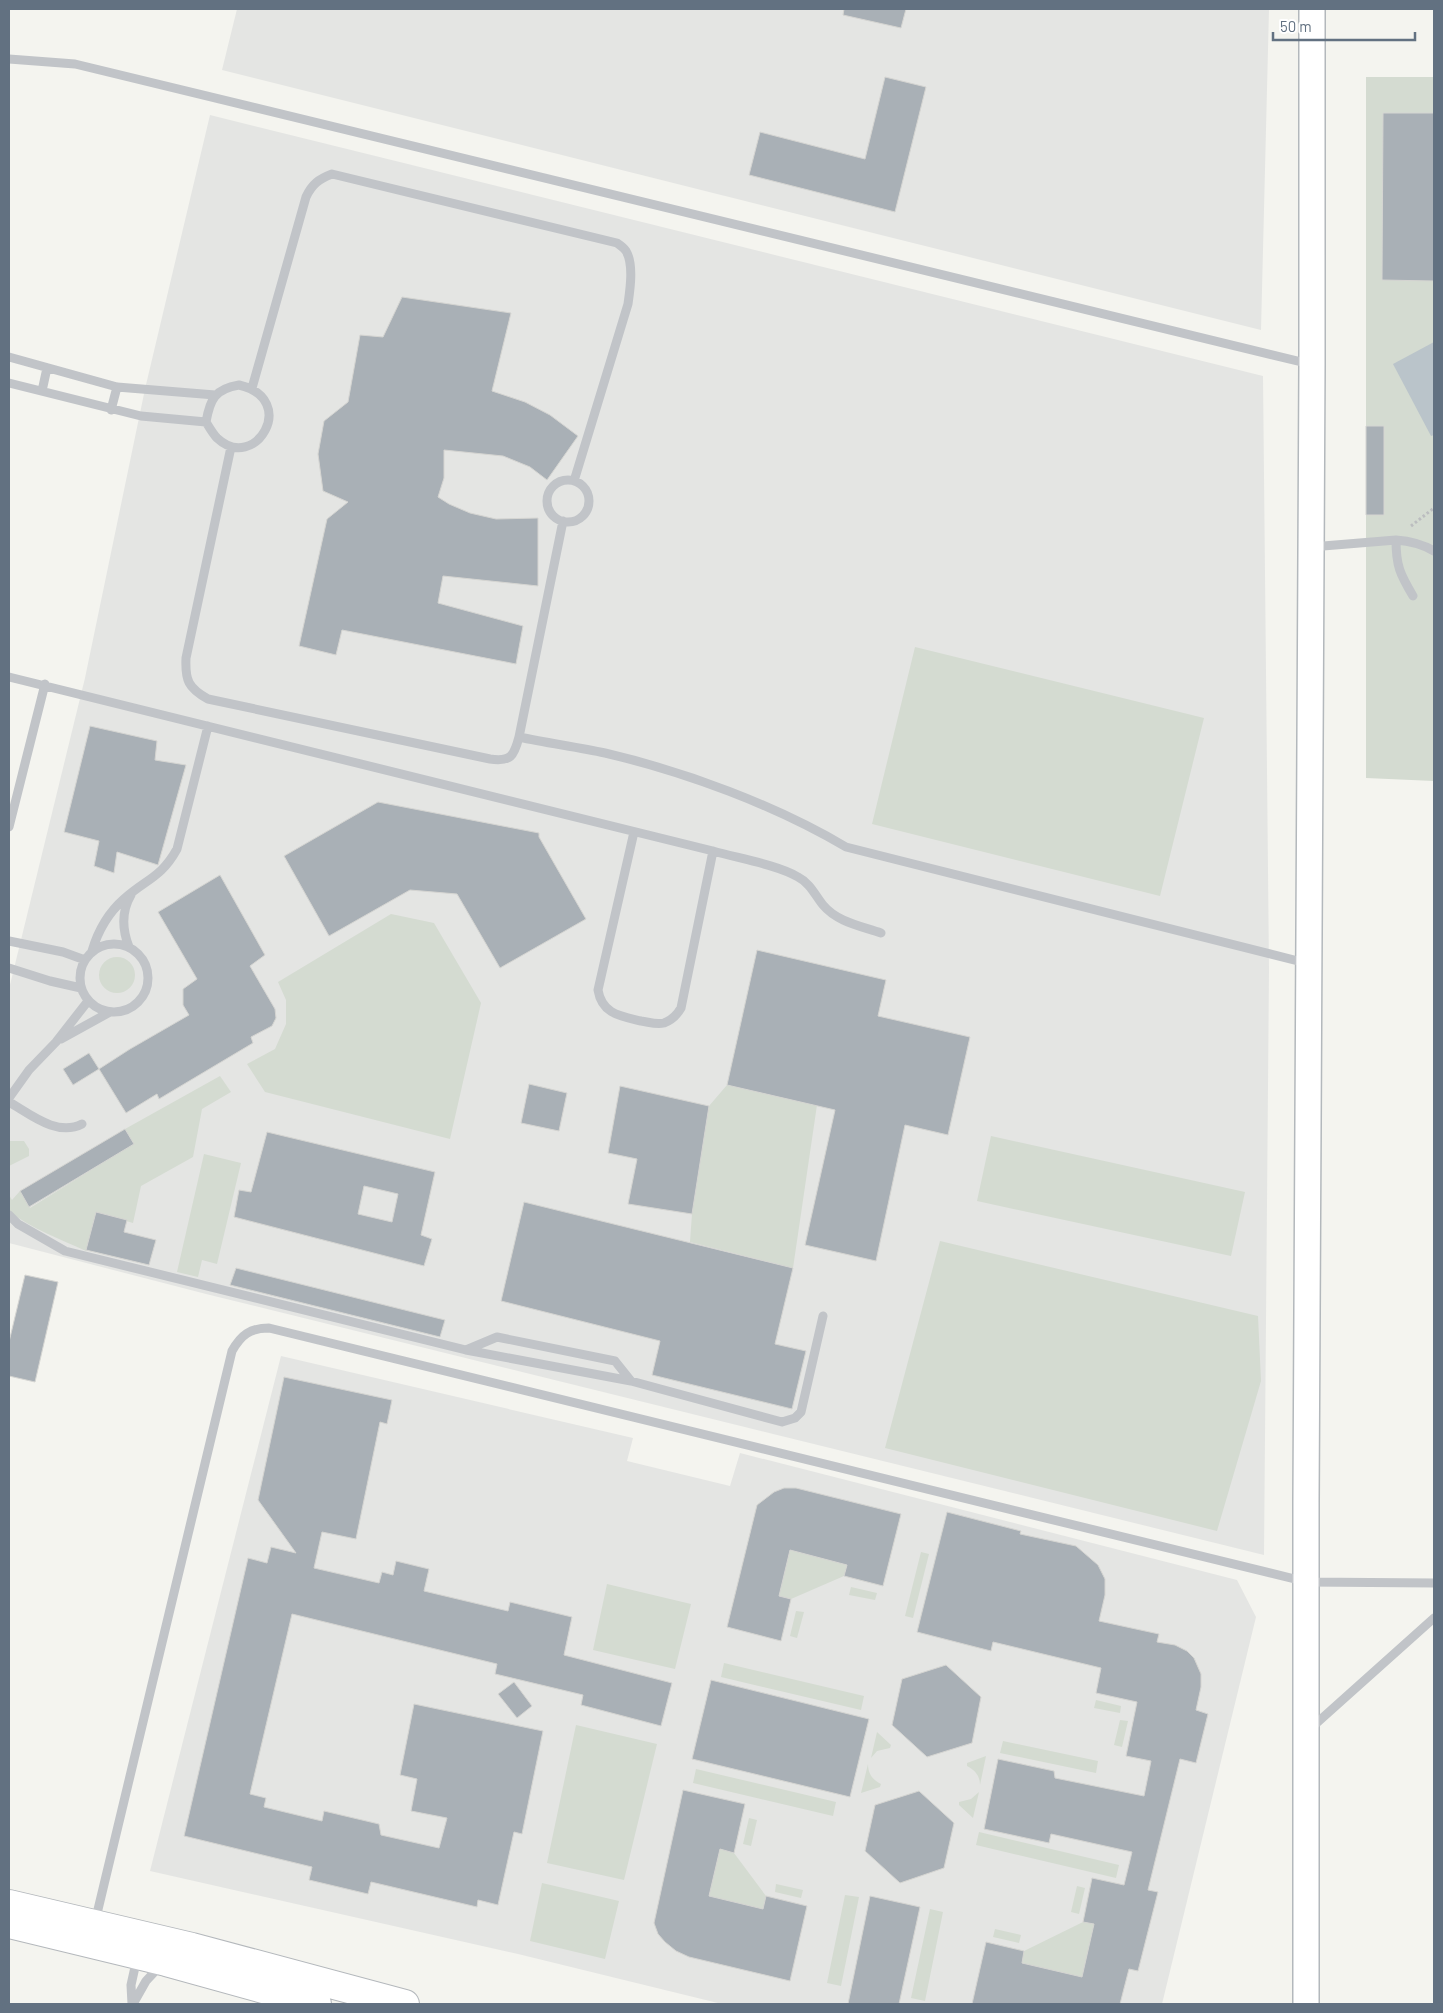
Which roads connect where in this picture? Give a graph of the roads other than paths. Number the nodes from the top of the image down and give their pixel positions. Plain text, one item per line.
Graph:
1 (1312, 9) edge
2 (9, 59) edge
3 (9, 357) edge
4 (1312, 365) junction
5 (47, 368) junction
6 (9, 383) edge
7 (117, 387) junction
8 (252, 388) junction
9 (42, 391) junction
10 (215, 395) junction
11 (111, 410) junction
12 (206, 422) junction
13 (231, 447) junction
14 (574, 481) junction
15 (563, 522) junction
16 (1396, 540) junction
17 (1311, 547) junction
18 (1434, 551) edge
19 (1412, 596) dead end
20 (9, 676) edge
21 (45, 684) junction
22 (208, 726) junction
23 (519, 737) junction
24 (11, 812) edge
25 (9, 827) edge
26 (634, 832) junction
27 (713, 851) junction
28 (134, 891) junction
29 (881, 933) dead end
30 (9, 941) edge
31 (129, 947) junction
32 (92, 951) junction
33 (84, 960) junction
34 (1309, 964) junction
35 (9, 968) edge
36 (81, 988) junction
37 (88, 1001) junction
38 (110, 1012) junction
39 (56, 1042) junction
40 (9, 1098) edge
41 (9, 1102) edge
42 (82, 1124) dead end
43 (9, 1216) edge
44 (823, 1316) dead end
45 (466, 1350) junction
46 (631, 1381) junction
47 (1307, 1582) junction
48 (1434, 1583) edge
49 (1434, 1618) edge
50 (1306, 1732) junction
51 (9, 1904) edge
52 (9, 1924) edge
53 (94, 1925) junction
54 (141, 1946) junction
55 (166, 1962) junction
56 (132, 2004) edge
57 (317, 2004) edge
58 (404, 2004) edge
59 (1306, 2004) edge

1 - 4 street
2 - 4 lane
3 - 5 lane
4 - 17 street
5 - 7 lane
5 - 9 lane
6 - 9 lane
7 - 10 lane
7 - 11 lane
8 - 10 lane
8 - 13 lane
8 - 14 lane
9 - 11 lane
10 - 12 lane
11 - 12 lane
12 - 13 lane
13 - 23 lane
14 - 15 lane
14 - 15 lane
15 - 23 lane
16 - 17 lane
16 - 18 lane
16 - 19 lane
17 - 34 street
20 - 21 lane
21 - 22 lane
21 - 24 lane
22 - 26 lane
22 - 28 lane
23 - 34 lane
24 - 25 lane
26 - 27 lane
26 - 27 lane
27 - 29 lane
28 - 31 lane
28 - 32 lane
30 - 33 lane
31 - 32 lane
31 - 38 lane
32 - 33 lane
33 - 36 lane
34 - 47 street
35 - 36 lane
36 - 37 lane
37 - 38 lane
37 - 39 lane
38 - 39 lane
39 - 40 lane
41 - 42 lane
43 - 45 lane
44 - 46 lane
45 - 46 lane
45 - 46 lane
47 - 48 lane
47 - 50 street
47 - 53 lane
49 - 50 lane
50 - 59 street
51 - 53 main road
52 - 54 main road
53 - 54 main road
54 - 55 main road
54 - 56 lane
54 - 58 main road
55 - 56 lane
55 - 57 main road

